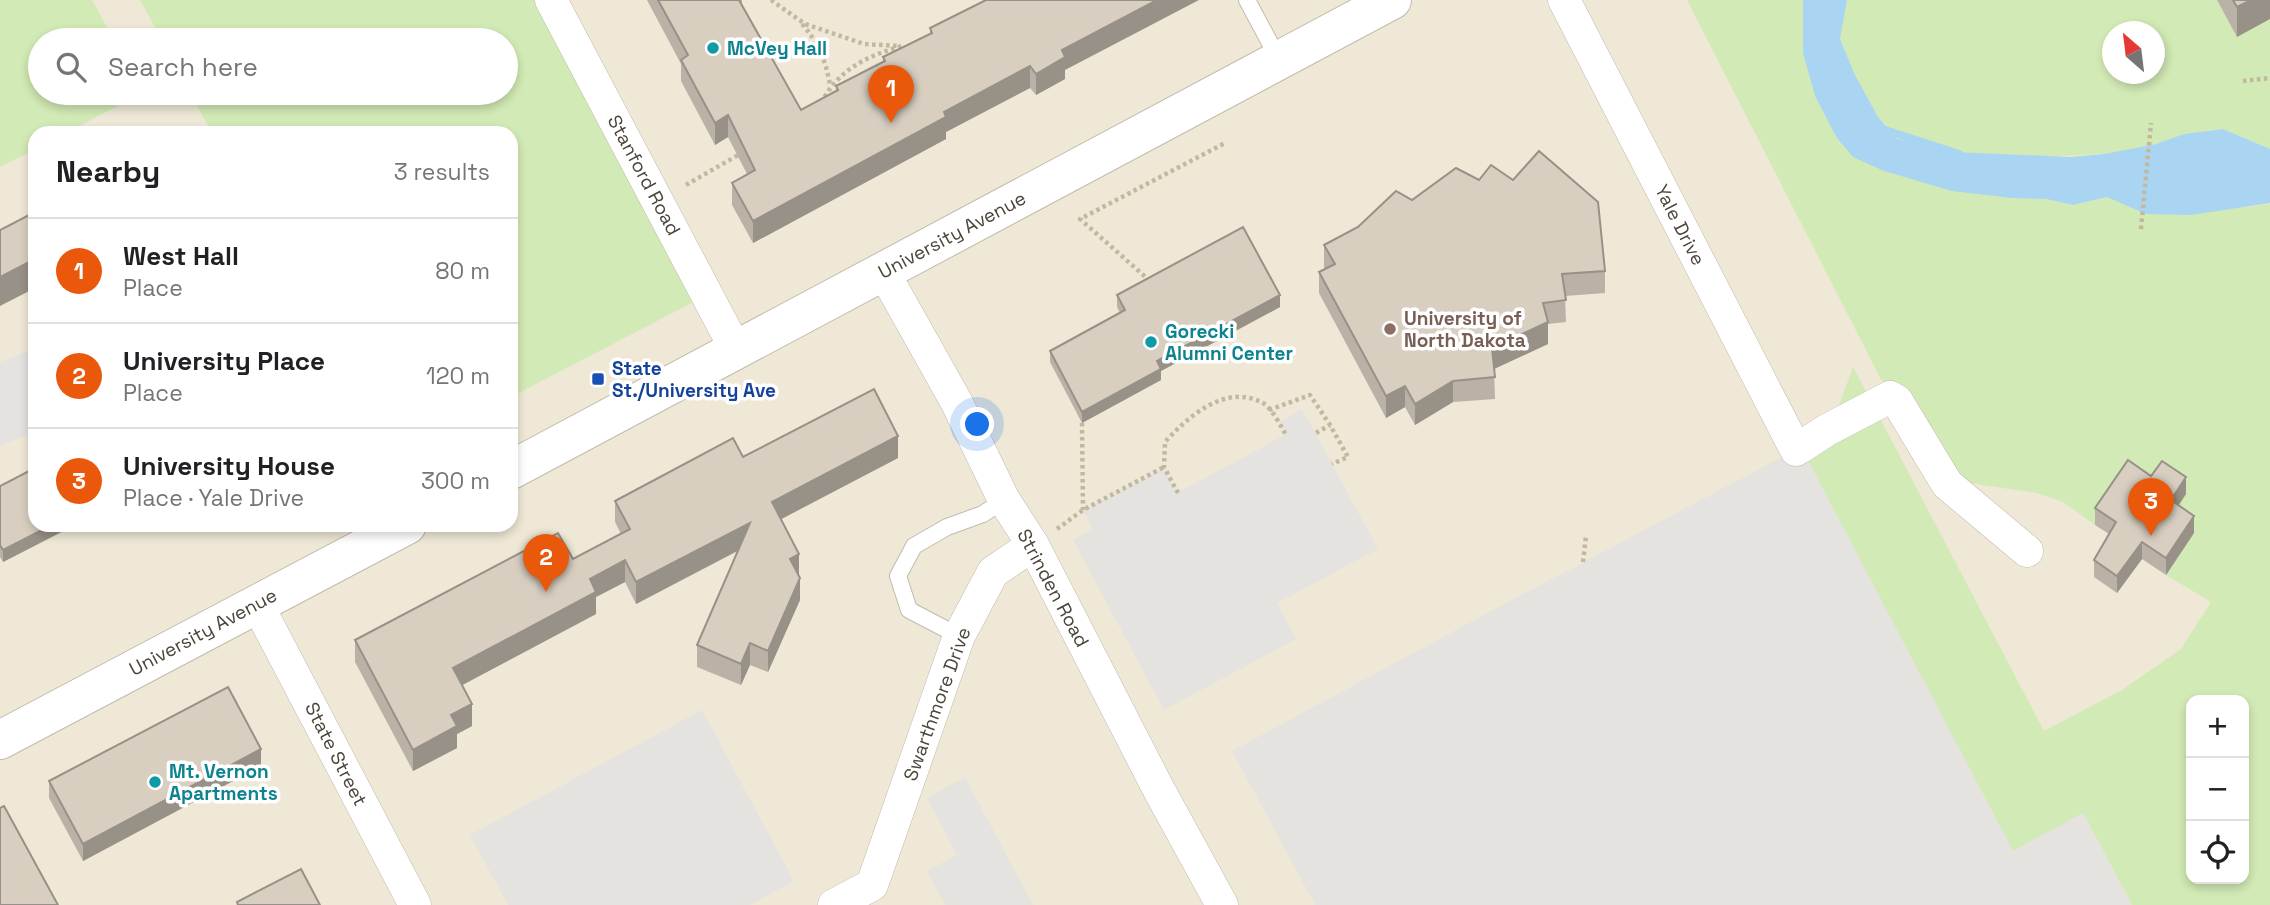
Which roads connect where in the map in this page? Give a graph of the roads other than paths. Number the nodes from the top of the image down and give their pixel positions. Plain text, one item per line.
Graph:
1 (551, 0) edge
2 (1247, 0) edge
3 (1392, 0) edge
4 (1564, 0) edge
5 (1279, 60) junction
6 (883, 271) junction
7 (736, 350) junction
8 (518, 466) edge
9 (1004, 500) junction
10 (394, 532) edge
11 (1033, 545) junction
12 (2027, 551) dead end
13 (257, 604) junction
14 (959, 636) junction
15 (0, 740) edge
16 (415, 905) edge
17 (834, 905) edge
18 (1222, 905) edge

1 - 7 street, Stanford Road
2 - 5 lane
3 - 5 street, University Avenue
4 - 12 street, Yale Drive
5 - 6 street, University Avenue
6 - 7 street, University Avenue
6 - 9 street, Strinden Road
7 - 8 street, University Avenue
9 - 11 street, Strinden Road
9 - 14 lane
10 - 13 street, University Avenue
11 - 14 street, Swarthmore Drive
11 - 18 street, Strinden Road
13 - 15 street, University Avenue
13 - 16 street, State Street
14 - 17 street, Swarthmore Drive

